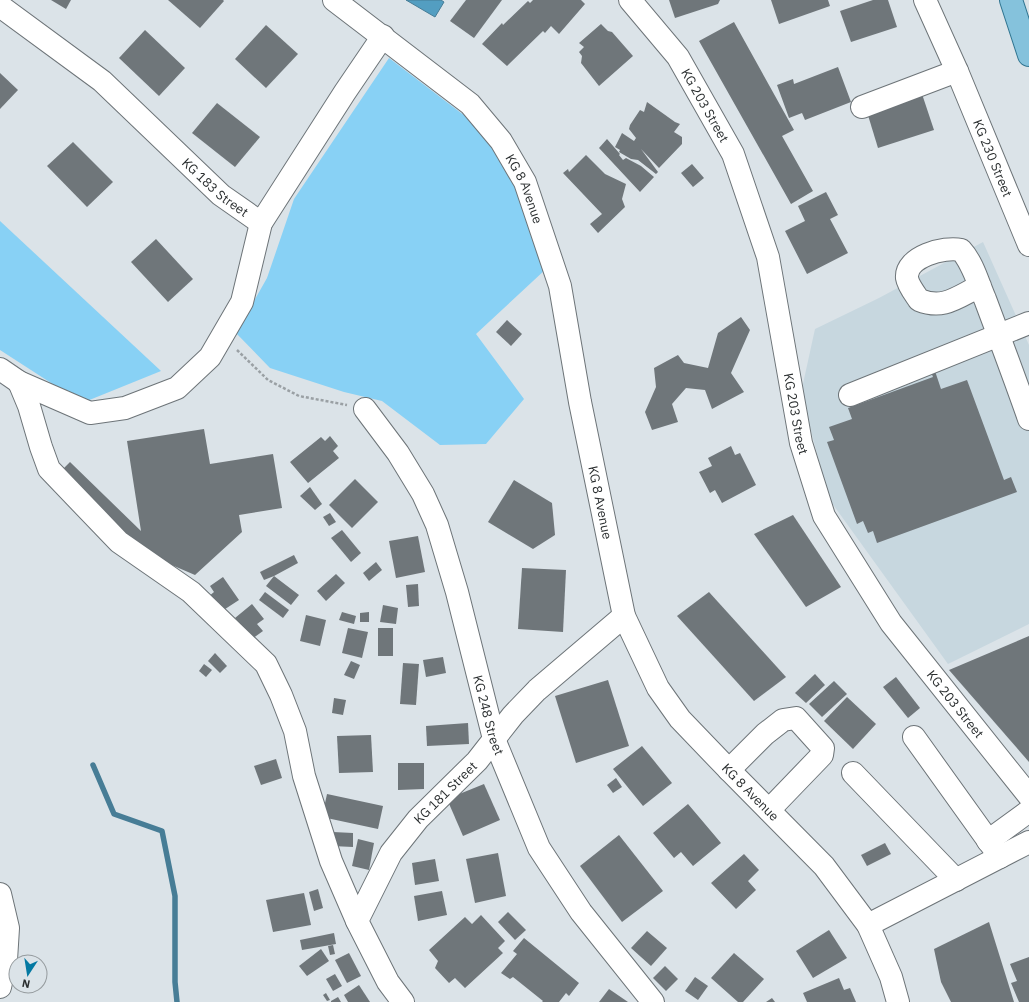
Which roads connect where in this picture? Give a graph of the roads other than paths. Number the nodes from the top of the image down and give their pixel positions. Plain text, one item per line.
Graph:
1 (334, 0) edge
2 (630, 0) edge
3 (925, 0) edge
4 (1011, 0) edge
5 (0, 6) edge
6 (383, 36) junction
7 (1029, 55) edge
8 (957, 71) junction
9 (862, 107) dead end
10 (261, 223) junction
11 (1029, 245) edge
12 (980, 286) dead end
13 (1029, 323) edge
14 (999, 335) junction
15 (0, 369) edge
16 (1021, 372) edge
17 (19, 382) junction
18 (850, 395) dead end
19 (365, 409) road end
20 (1029, 419) edge
21 (624, 616) junction
22 (914, 737) dead end
23 (494, 739) junction
24 (729, 770) junction
25 (853, 773) dead end
26 (1029, 796) edge
27 (769, 810) junction
28 (1029, 811) edge
29 (1029, 842) edge
30 (994, 849) junction
31 (956, 880) junction
32 (0, 894) edge
33 (357, 921) junction
34 (868, 925) junction
35 (3, 958) edge
36 (0, 987) edge
37 (403, 1002) edge
38 (654, 1002) edge
39 (898, 1002) edge

1 - 6 street, KG 8 Avenue
2 - 26 street, KG 203 Street
3 - 8 street, KG 230 Street
4 - 7 main road
5 - 10 street, KG 183 Street
6 - 10 street, KG 183 Street
6 - 21 street, KG 8 Avenue
8 - 9 street
8 - 11 street, KG 230 Street
10 - 17 street
12 - 14 street
13 - 14 street
14 - 16 street
14 - 18 street
15 - 17 street
16 - 20 street
17 - 33 street
19 - 23 street, KG 248 Street
21 - 23 street, KG 181 Street
21 - 24 street, KG 8 Avenue
22 - 30 street
23 - 33 street, KG 181 Street
23 - 38 street, KG 248 Street
24 - 27 street, KG 8 Avenue
24 - 27 street
25 - 31 street
27 - 34 street, KG 8 Avenue
28 - 30 street
29 - 30 street
30 - 31 street
31 - 34 street
32 - 35 street
33 - 37 street
34 - 39 street, KG 8 Avenue
35 - 36 street

